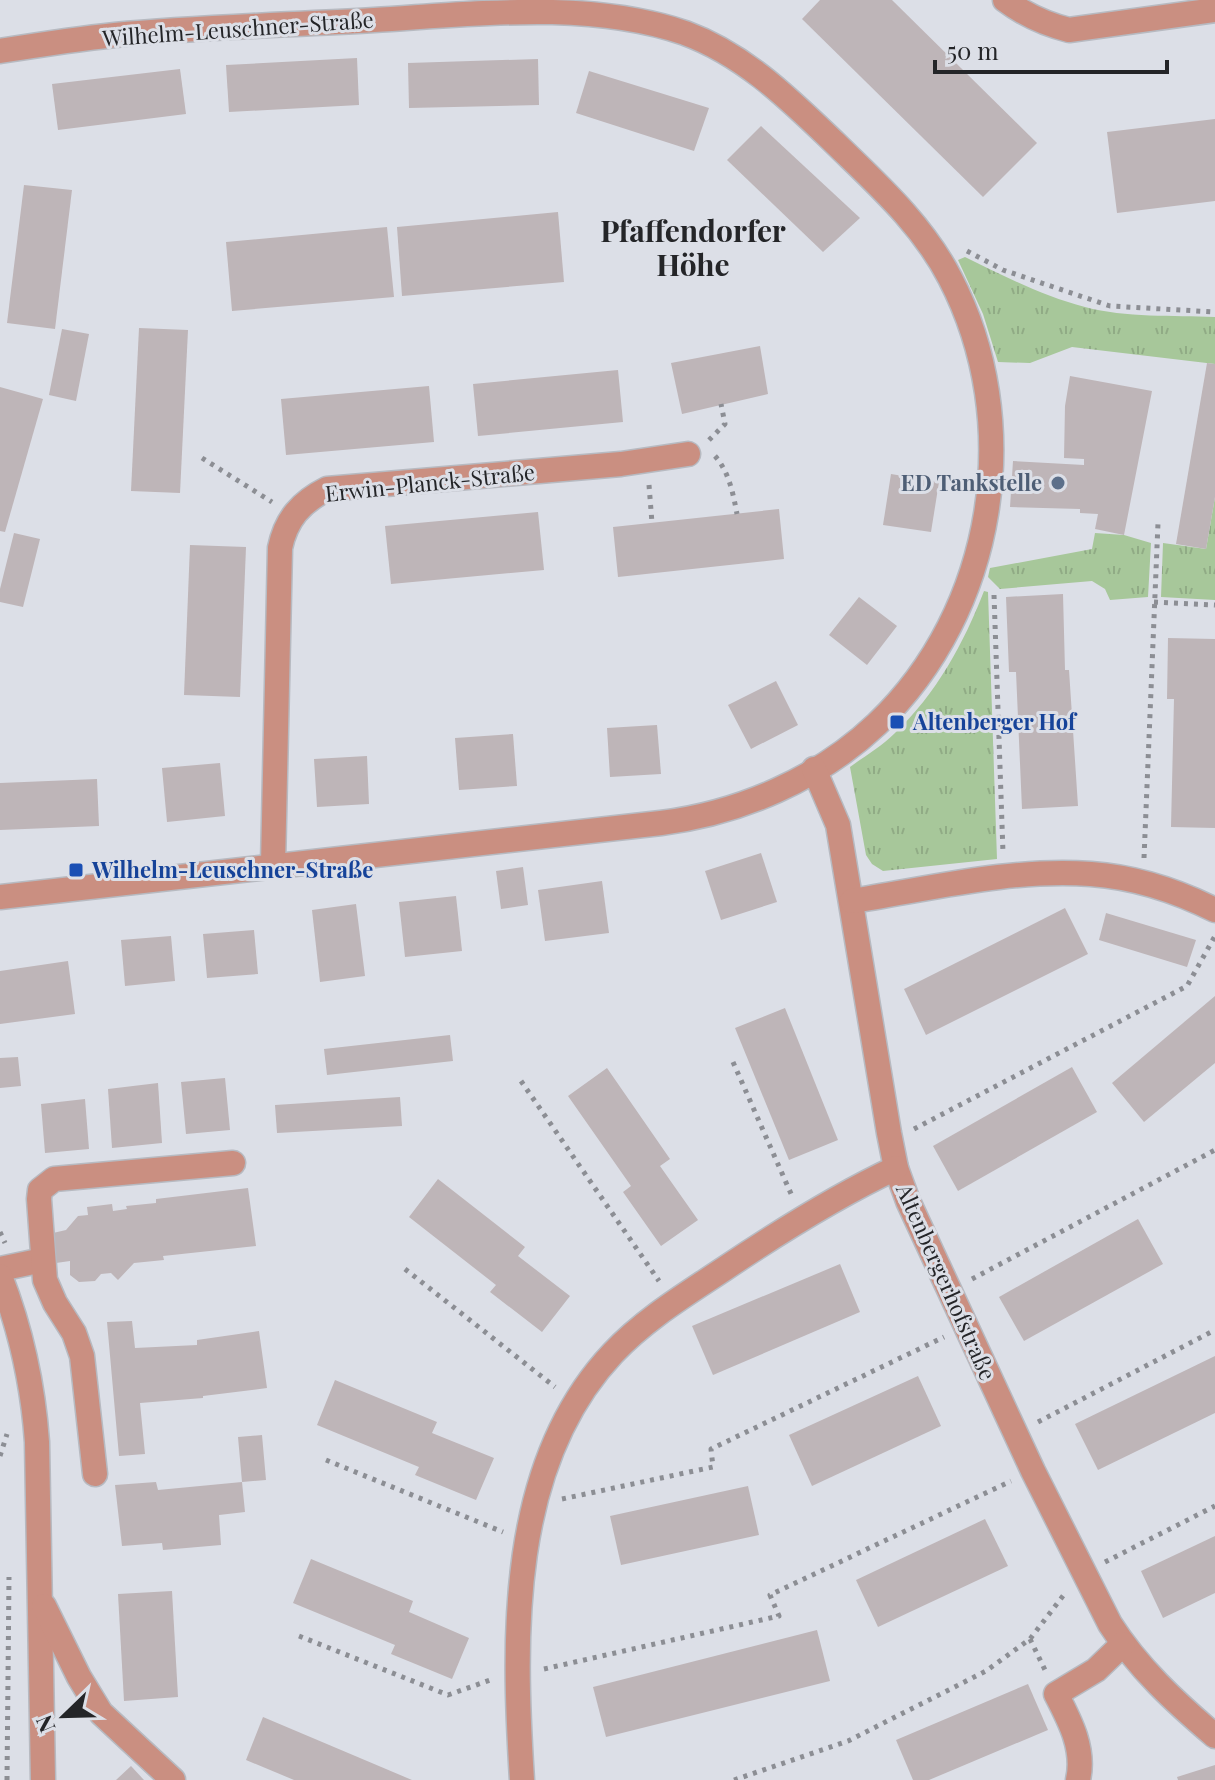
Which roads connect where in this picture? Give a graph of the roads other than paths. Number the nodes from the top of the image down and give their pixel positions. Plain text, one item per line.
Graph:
1 (1005, 0) edge
2 (568, 6) edge
3 (1215, 10) edge
4 (0, 51) edge
5 (696, 449) road end
6 (814, 769) junction
7 (273, 865) junction
8 (0, 897) edge
9 (852, 901) junction
10 (1215, 910) edge
11 (233, 1163) dead end
12 (896, 1168) junction
13 (43, 1260) junction
14 (0, 1269) edge
15 (0, 1276) edge
16 (95, 1474) dead end
17 (41, 1600) junction
18 (1123, 1644) junction
19 (1215, 1736) edge
20 (43, 1780) edge
21 (173, 1780) edge
22 (522, 1780) edge
23 (1078, 1780) edge

1 - 3 street
2 - 4 street, Wilhelm-Leuschner-Straße
2 - 6 street, Wilhelm-Leuschner-Straße
5 - 7 street, Erwin-Planck-Straße
6 - 7 street, Wilhelm-Leuschner-Straße
6 - 9 street, Altenbergerhofstraße
7 - 8 street, Wilhelm-Leuschner-Straße
9 - 10 street
9 - 12 street, Altenbergerhofstraße
11 - 13 street
12 - 18 street, Altenbergerhofstraße
12 - 22 street
13 - 14 street
13 - 16 street
15 - 17 street
17 - 20 street
17 - 21 street
18 - 19 street, Altenbergerhofstraße
18 - 23 street

